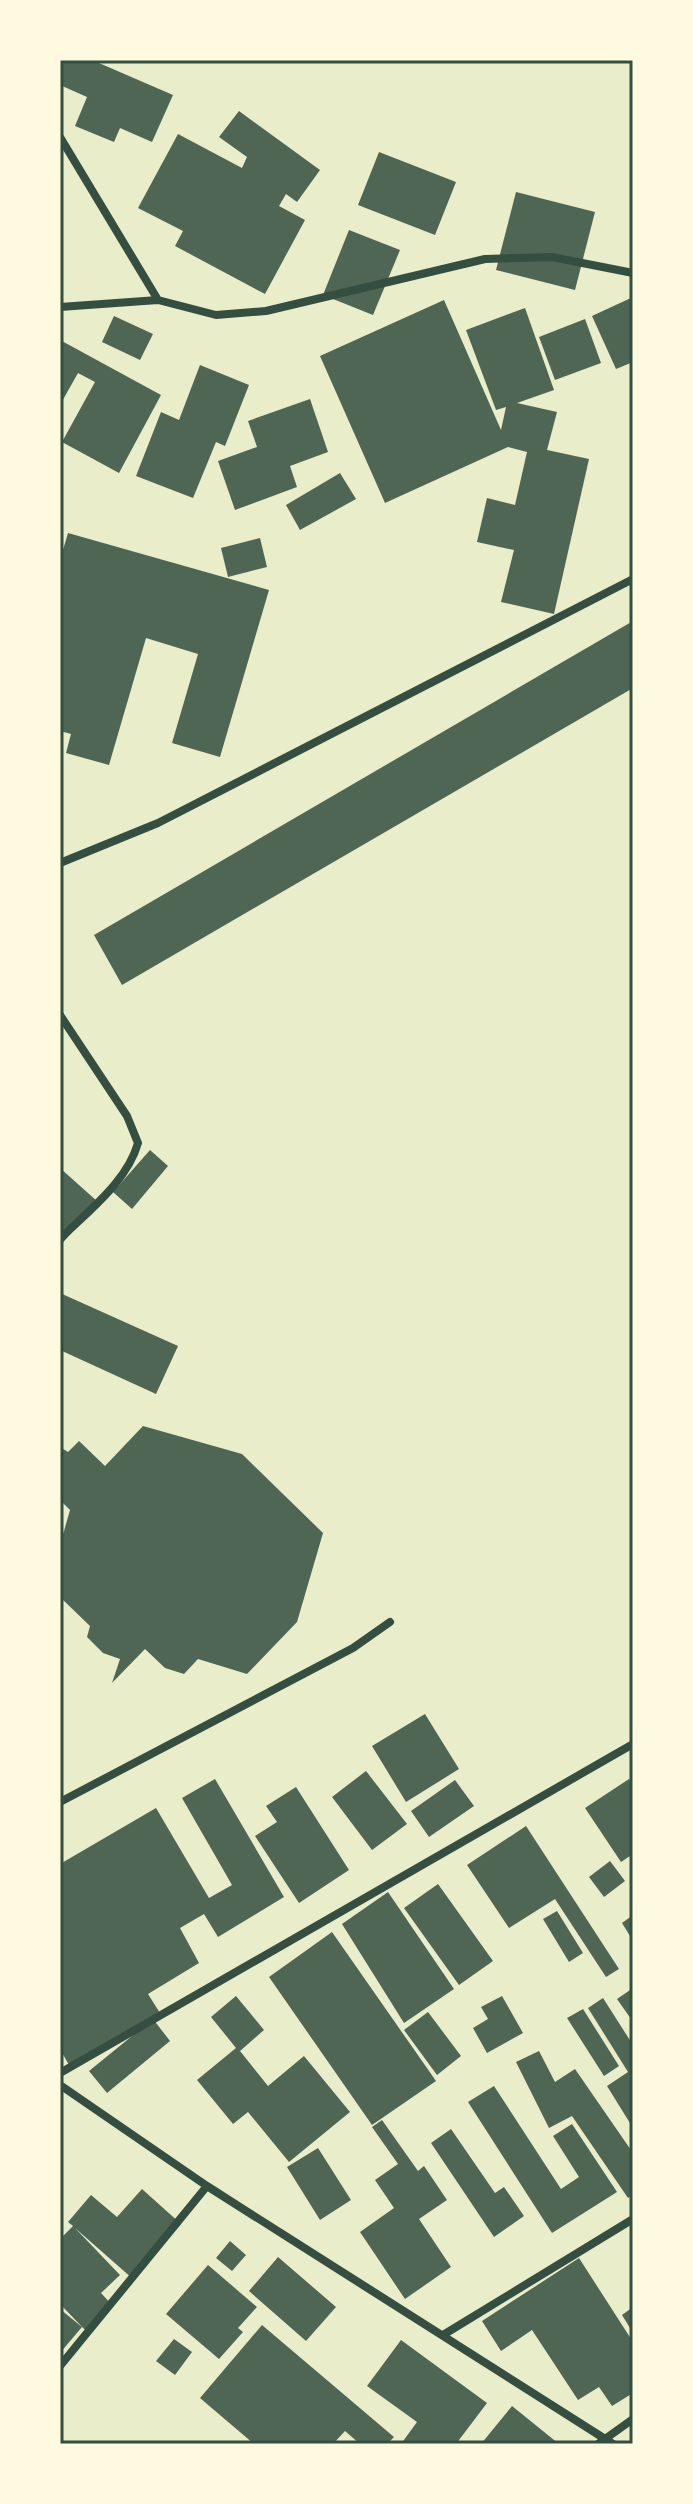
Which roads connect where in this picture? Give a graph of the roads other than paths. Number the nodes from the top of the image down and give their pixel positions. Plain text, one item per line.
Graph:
1 (60, 137) edge
2 (633, 273) edge
3 (158, 300) junction
4 (60, 307) edge
5 (633, 579) edge
6 (60, 863) edge
7 (60, 1015) edge
8 (60, 1239) edge
9 (390, 1622) dead end
10 (633, 1744) edge
11 (60, 1802) edge
12 (60, 2073) edge
13 (60, 2085) edge
14 (207, 2186) junction
15 (633, 2219) edge
16 (443, 2335) junction
17 (60, 2366) edge
18 (633, 2419) edge
19 (601, 2441) edge
20 (613, 2444) edge

1 - 3 street
2 - 3 street
3 - 4 street
5 - 6 street
7 - 8 street
9 - 11 street
10 - 12 street
13 - 14 street
14 - 16 street
14 - 17 street
15 - 16 street
16 - 19 street
18 - 19 street
19 - 20 street

